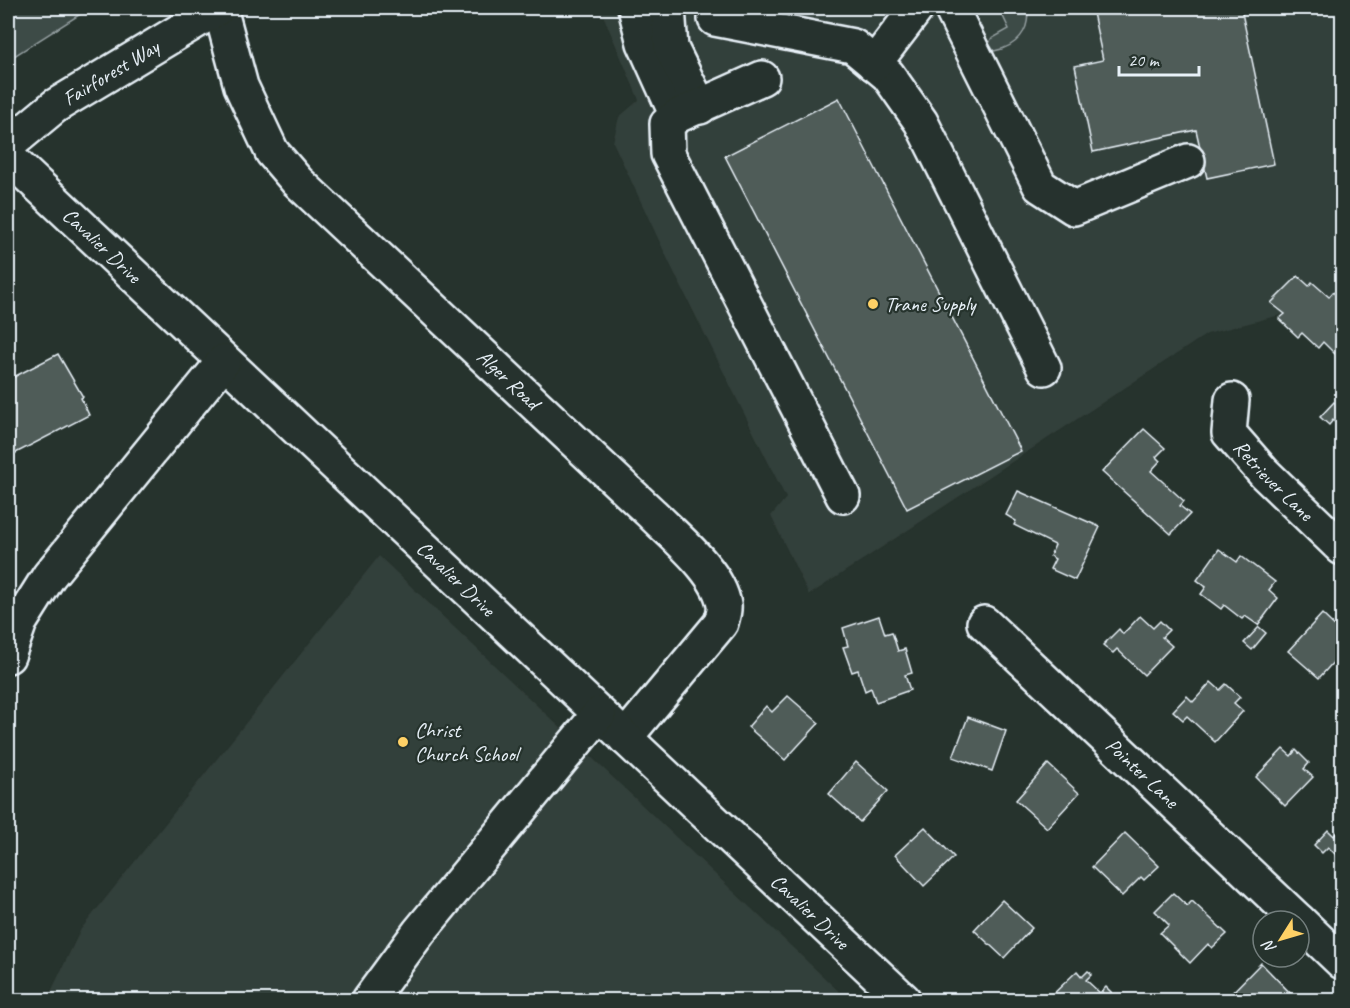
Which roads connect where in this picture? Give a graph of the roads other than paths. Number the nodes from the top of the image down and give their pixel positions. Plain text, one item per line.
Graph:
1 (219, 8) edge
2 (635, 8) edge
3 (668, 8) edge
4 (917, 8) edge
5 (951, 8) edge
6 (715, 19) dead end
7 (874, 64) junction
8 (762, 78) dead end
9 (689, 111) junction
10 (8, 145) edge
11 (8, 158) edge
12 (1188, 161) dead end
13 (224, 361) junction
14 (1044, 368) dead end
15 (1232, 400) dead end
16 (843, 496) dead end
17 (1342, 548) edge
18 (984, 623) dead end
19 (8, 656) edge
20 (599, 714) junction
21 (625, 738) junction
22 (1286, 909) edge
23 (1311, 932) edge
24 (1342, 962) edge
25 (369, 1000) edge
26 (904, 1000) edge

1 - 10 street, Fairforest Way
1 - 21 street, Alger Road
2 - 9 street
3 - 9 street
4 - 7 street
5 - 12 street
6 - 7 street
7 - 14 street
8 - 9 street
9 - 16 street
11 - 13 street, Cavalier Drive
13 - 19 street
13 - 20 street, Cavalier Drive
15 - 17 street, Retriever Lane
18 - 22 street, Pointer Lane
20 - 21 street, Cavalier Drive
20 - 25 street
21 - 26 street, Cavalier Drive
23 - 24 street, Pointer Lane

